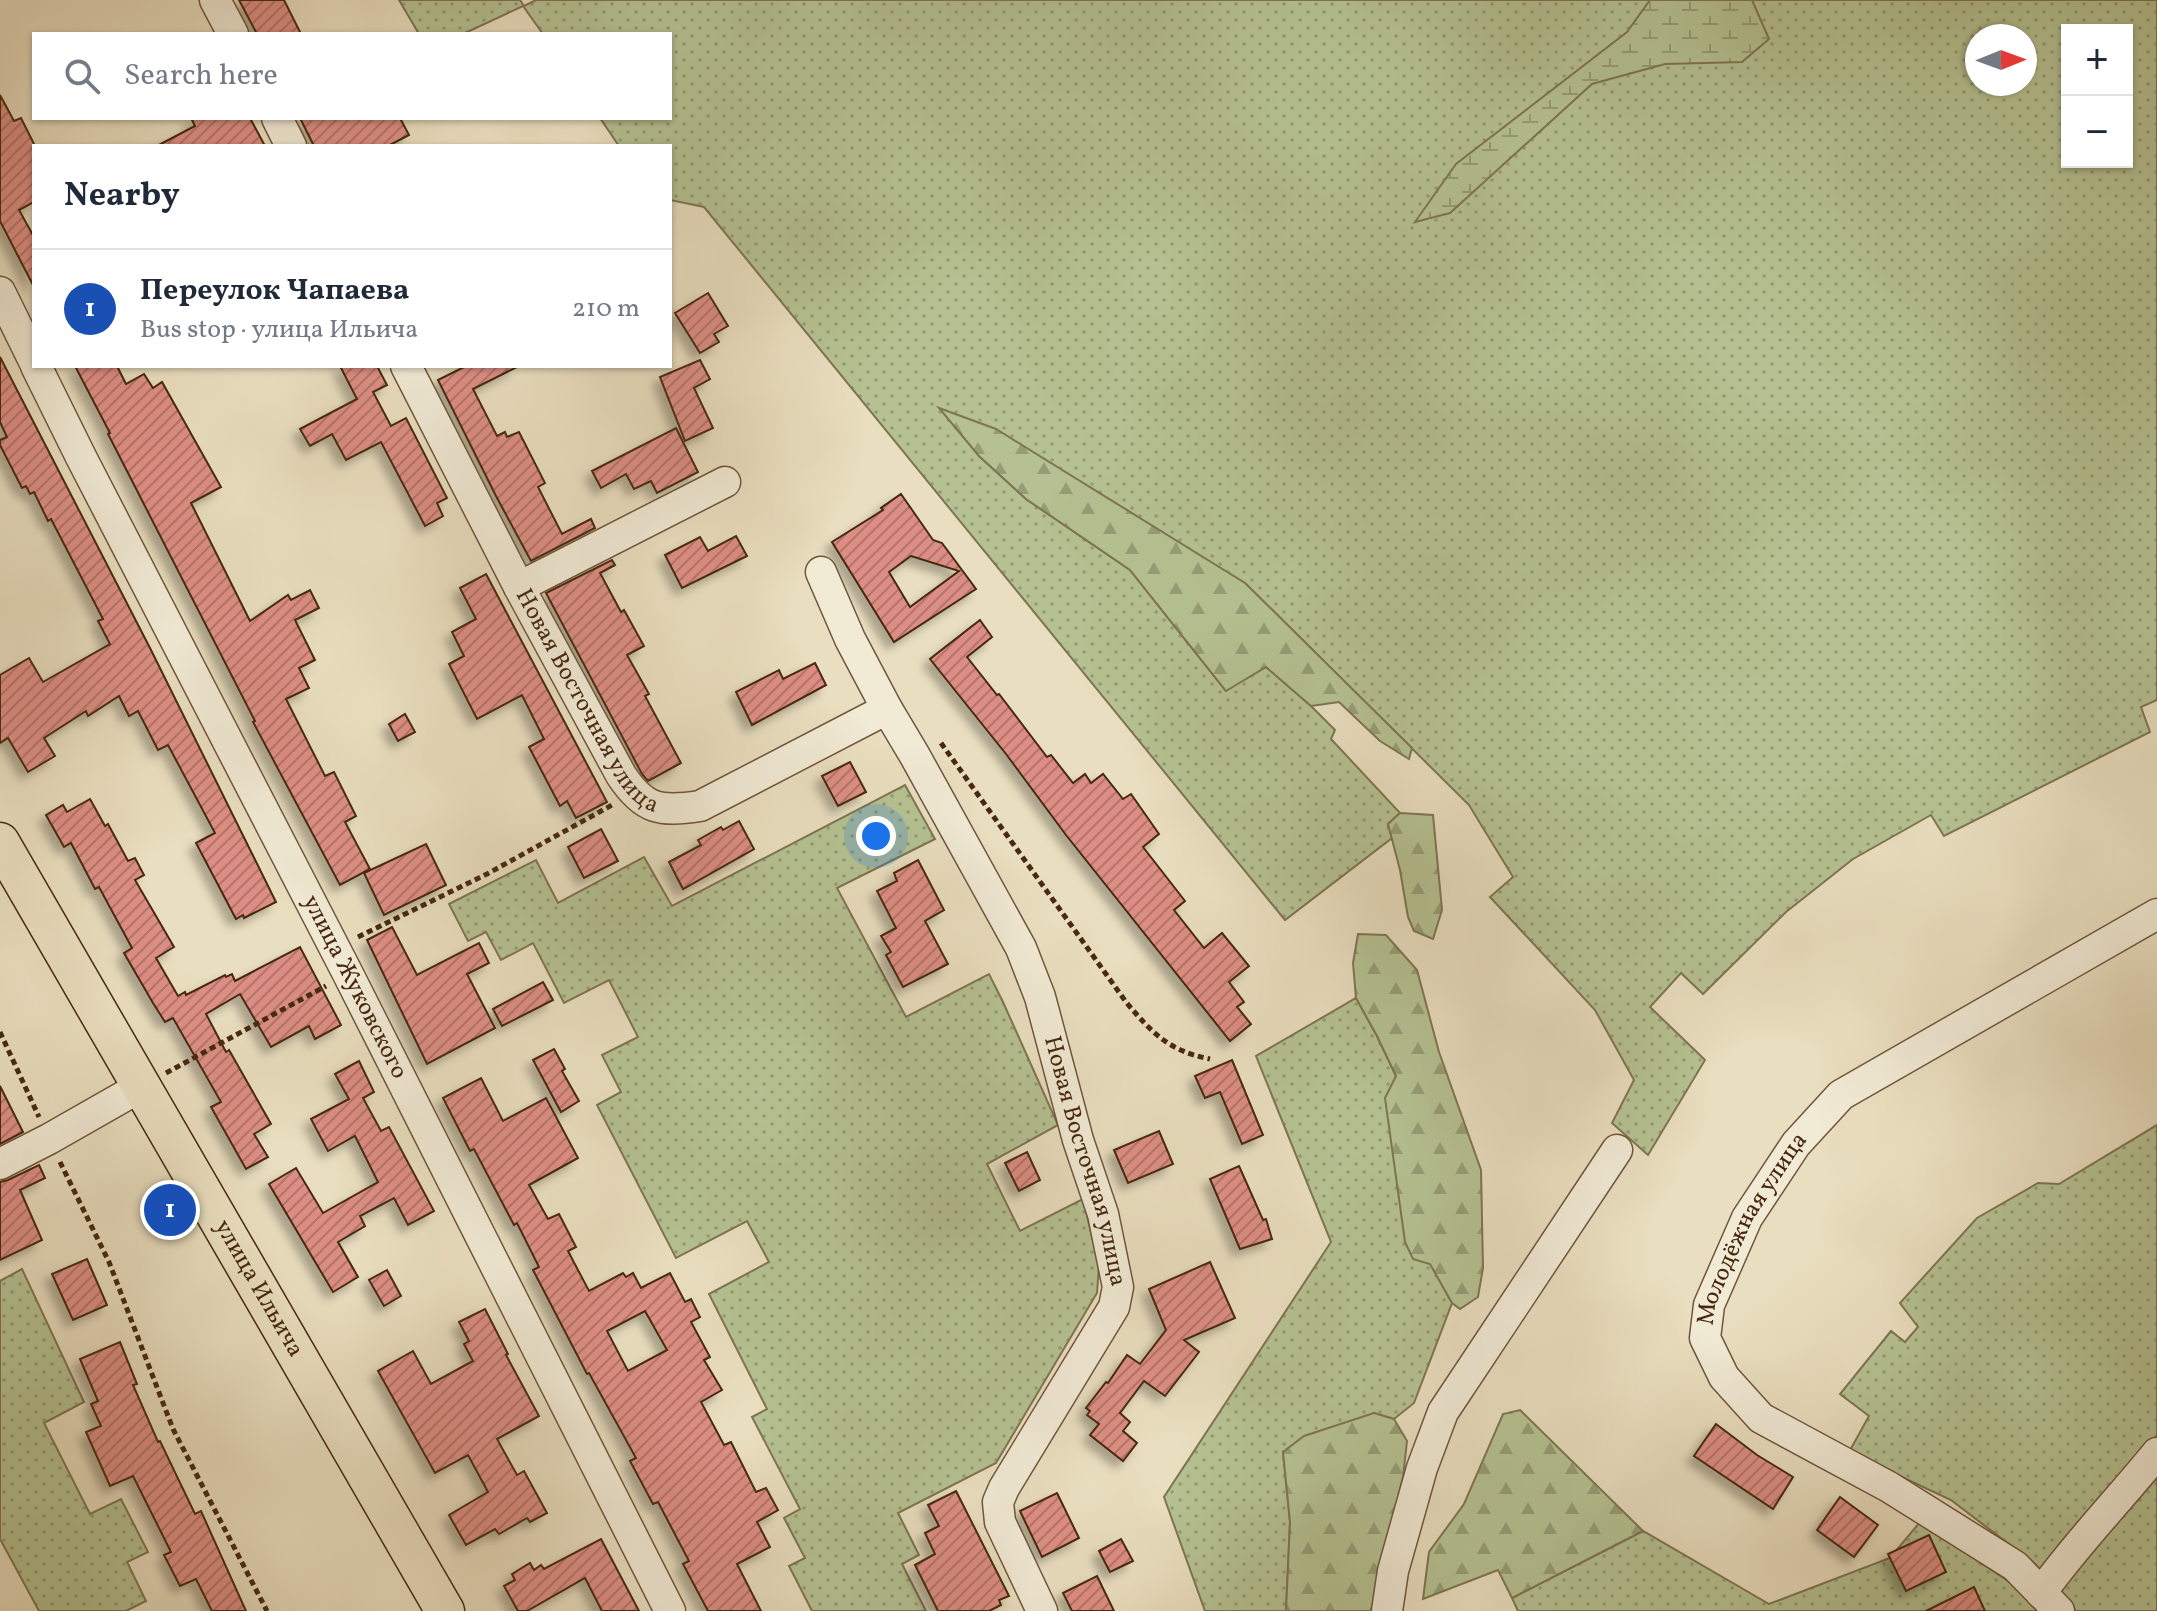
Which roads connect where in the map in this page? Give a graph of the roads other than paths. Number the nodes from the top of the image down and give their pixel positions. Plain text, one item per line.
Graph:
1 (215, 0) edge
2 (232, 32) edge
3 (278, 120) edge
4 (290, 144) edge
5 (0, 292) edge
6 (32, 358) edge
7 (37, 368) edge
8 (407, 368) edge
9 (725, 482) dead end
10 (821, 572) dead end
11 (519, 587) junction
12 (887, 709) junction
13 (0, 842) edge
14 (2157, 914) edge
15 (142, 1086) junction
16 (1617, 1150) dead end
17 (0, 1164) edge
18 (2157, 1453) edge
19 (2050, 1602) edge
20 (445, 1611) edge
21 (670, 1611) edge
22 (1042, 1611) edge
23 (1387, 1611) edge

1 - 2 street
3 - 4 street
5 - 6 street, улица Жуковского
7 - 21 street, улица Жуковского
8 - 11 street, Новая Восточная улица
9 - 11 street
10 - 12 street, Новая Восточная улица
11 - 12 street, Новая Восточная улица
12 - 22 street, Новая Восточная улица
13 - 15 main road, улица Ильича
14 - 19 street, Молодёжная улица
15 - 17 street
15 - 20 main road, улица Ильича
16 - 23 street
18 - 19 street

